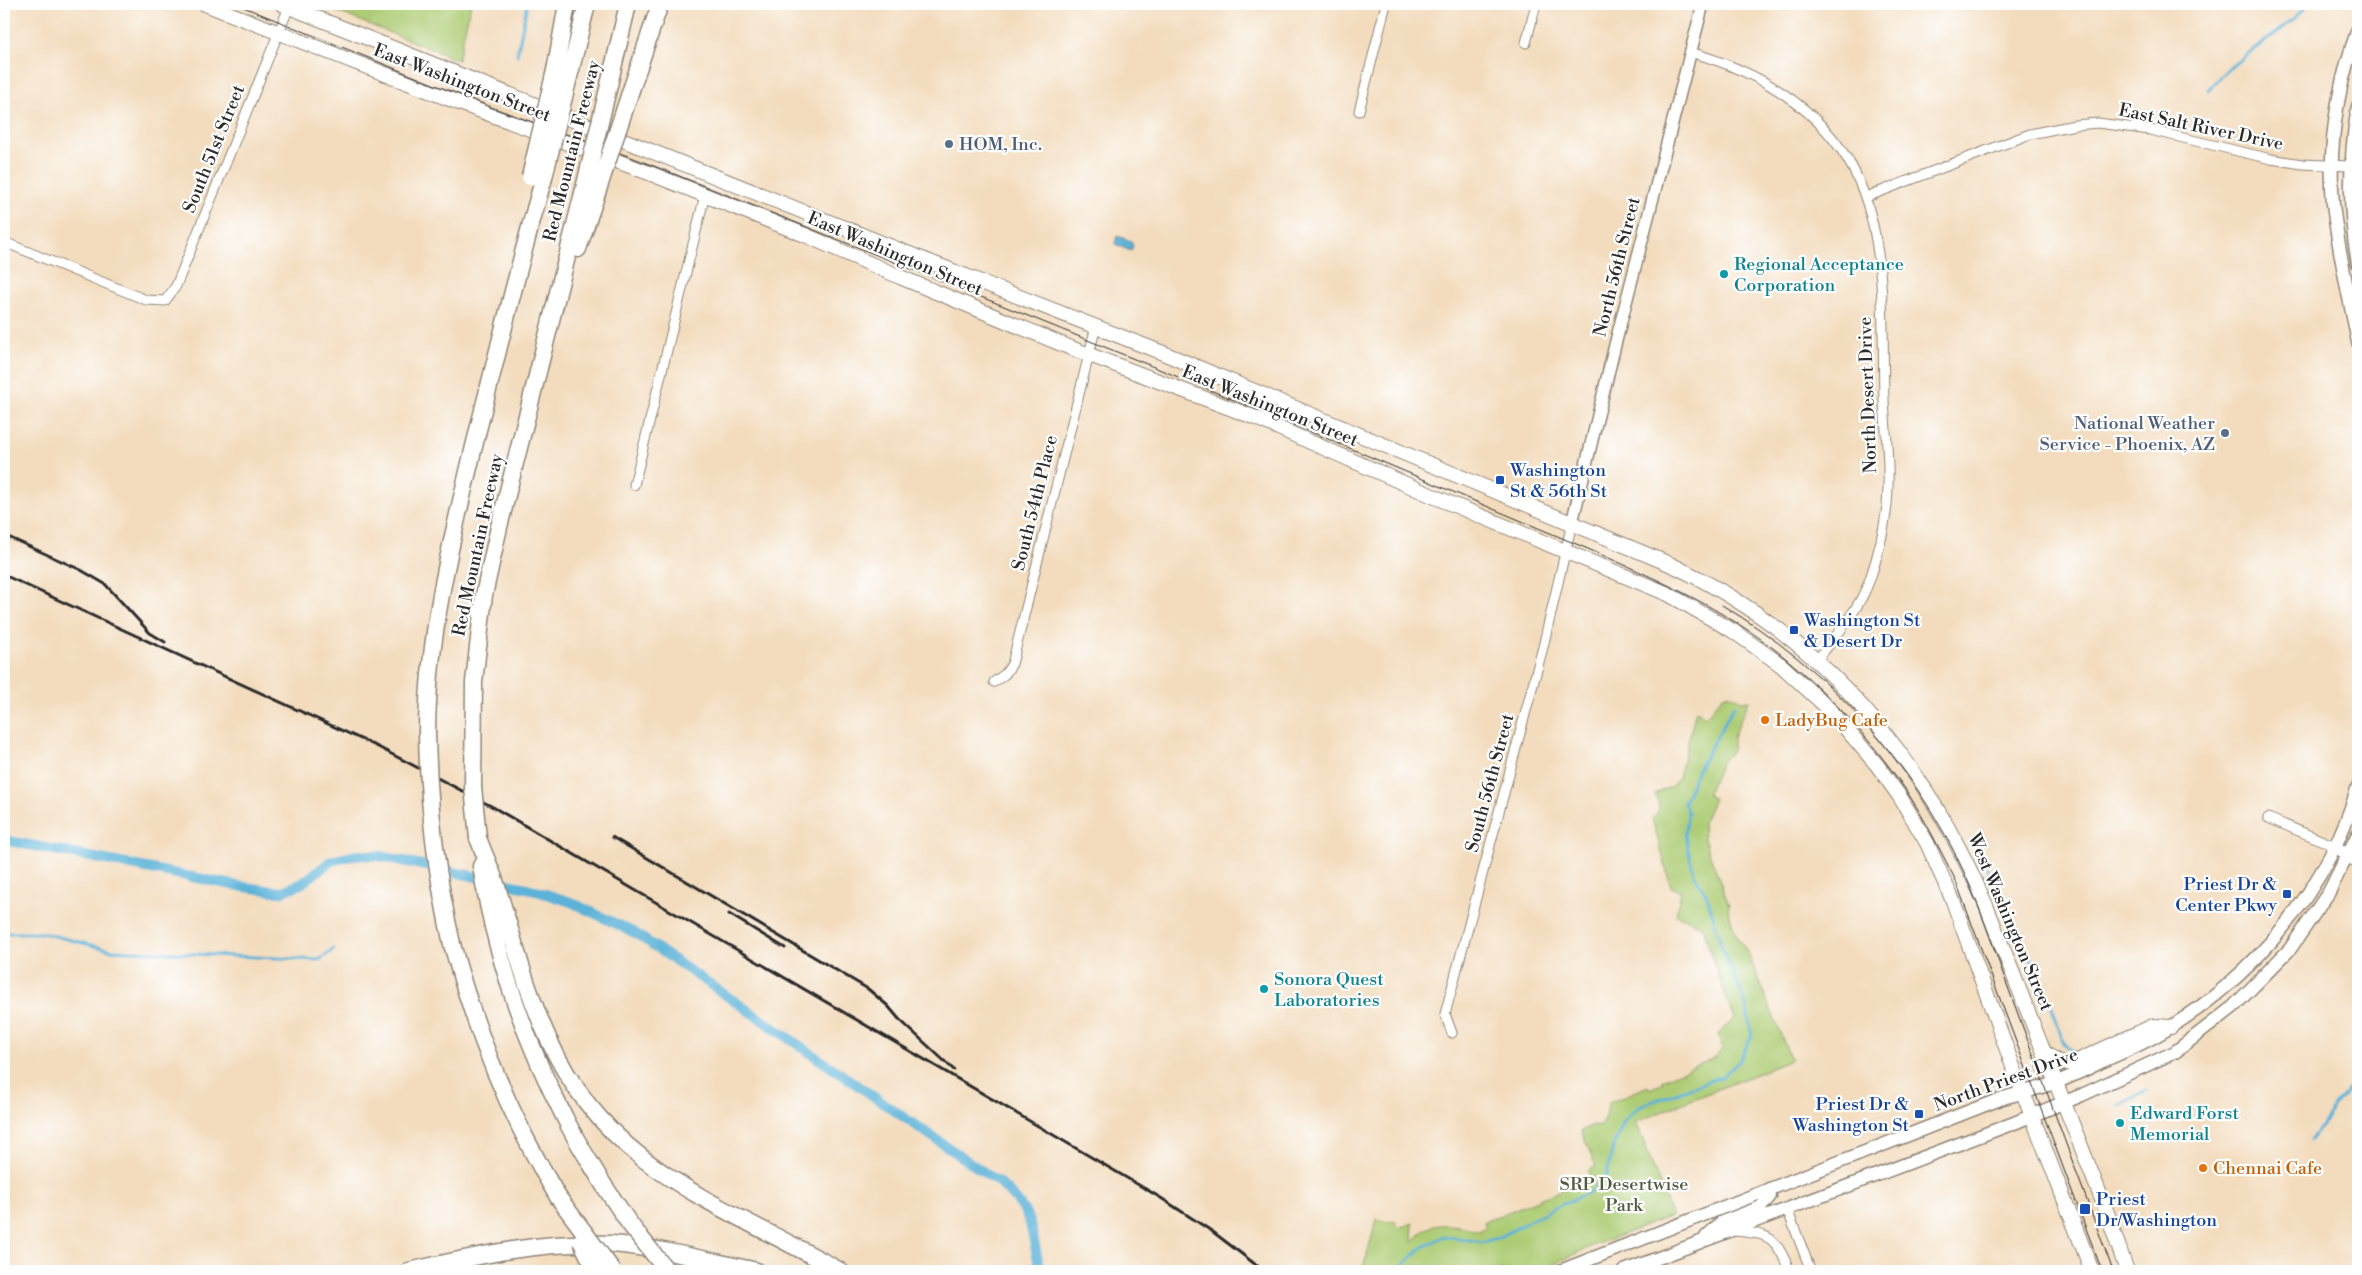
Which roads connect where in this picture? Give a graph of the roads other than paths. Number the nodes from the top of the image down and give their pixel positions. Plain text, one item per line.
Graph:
1 (205, 4) edge
2 (567, 4) edge
3 (587, 4) edge
4 (628, 4) edge
5 (660, 4) edge
6 (1386, 4) edge
7 (1536, 4) edge
8 (1703, 4) edge
9 (286, 5) edge
10 (2358, 28) edge
11 (278, 34) junction
12 (1526, 43) dead end
13 (1690, 52) junction
14 (563, 67) junction
15 (2358, 106) edge
16 (1359, 111) dead end
17 (2332, 165) junction
18 (2350, 166) junction
19 (705, 195) junction
20 (1866, 197) junction
21 (588, 198) junction
22 (4, 242) edge
23 (2358, 263) edge
24 (1096, 326) junction
25 (2358, 342) edge
26 (1089, 354) junction
27 (634, 485) dead end
28 (1572, 523) junction
29 (1567, 546) junction
30 (1816, 661) junction
31 (994, 682) dead end
32 (2358, 786) edge
33 (2268, 818) dead end
34 (2335, 846) junction
35 (2355, 850) edge
36 (503, 934) junction
37 (2171, 1027) junction
38 (1452, 1033) dead end
39 (2042, 1050) junction
40 (2055, 1083) junction
41 (2023, 1092) junction
42 (2064, 1103) junction
43 (2033, 1116) junction
44 (1770, 1189) junction
45 (558, 1197) junction
46 (1787, 1209) junction
47 (1728, 1231) junction
48 (1703, 1240) junction
49 (703, 1260) junction
50 (409, 1271) edge
51 (596, 1271) edge
52 (613, 1271) edge
53 (667, 1271) edge
54 (734, 1271) edge
55 (757, 1271) edge
56 (840, 1271) edge
57 (1560, 1271) edge
58 (1624, 1271) edge
59 (1790, 1271) edge
60 (1811, 1271) edge
61 (2092, 1271) edge
62 (2127, 1271) edge

1 - 11 main road, East Washington Street
2 - 14 highway
3 - 14 highway, Red Mountain Freeway
4 - 21 highway, Red Mountain Freeway, bridge
5 - 21 highway, bridge
6 - 16 street
7 - 12 street
8 - 13 street, North 56th Street
9 - 11 street, South 51st Street
9 - 24 main road, East Washington Street
10 - 17 main road
11 - 19 main road, East Washington Street
11 - 22 street, South 51st Street
13 - 20 street, North Desert Drive
13 - 28 street, North 56th Street
14 - 45 highway, Red Mountain Freeway, bridge
15 - 18 main road
17 - 18 street, East Salt River Drive
17 - 20 street, East Salt River Drive
17 - 25 main road
18 - 23 main road
19 - 26 main road, East Washington Street
19 - 27 street
20 - 30 street, North Desert Drive
21 - 36 highway, Red Mountain Freeway, bridge
24 - 26 street, South 54th Place
24 - 28 main road, East Washington Street
26 - 29 main road, East Washington Street
26 - 31 street, South 54th Place
28 - 29 street, North 56th Street
28 - 30 main road, West Washington Street
29 - 38 street, South 56th Street
29 - 41 main road
30 - 39 main road, West Washington Street
32 - 34 main road, North Priest Drive
33 - 34 street
34 - 35 street
34 - 37 main road, North Priest Drive
35 - 42 main road
36 - 53 highway, Red Mountain Freeway, bridge
36 - 56 highway
37 - 39 main road
37 - 40 main road, North Priest Drive
39 - 40 main road, West Washington Street
40 - 41 main road, North Priest Drive
40 - 42 main road, West Washington Street
41 - 43 main road
41 - 44 main road, North Priest Drive
42 - 43 main road
42 - 62 main road, West Washington Street
43 - 46 main road
43 - 61 main road
44 - 48 main road
44 - 57 main road, North Priest Drive
45 - 51 highway, bridge
45 - 52 highway, Red Mountain Freeway, bridge
46 - 47 main road
46 - 60 street
47 - 48 main road
47 - 59 street
48 - 58 main road
49 - 50 highway
49 - 54 highway
49 - 55 highway

